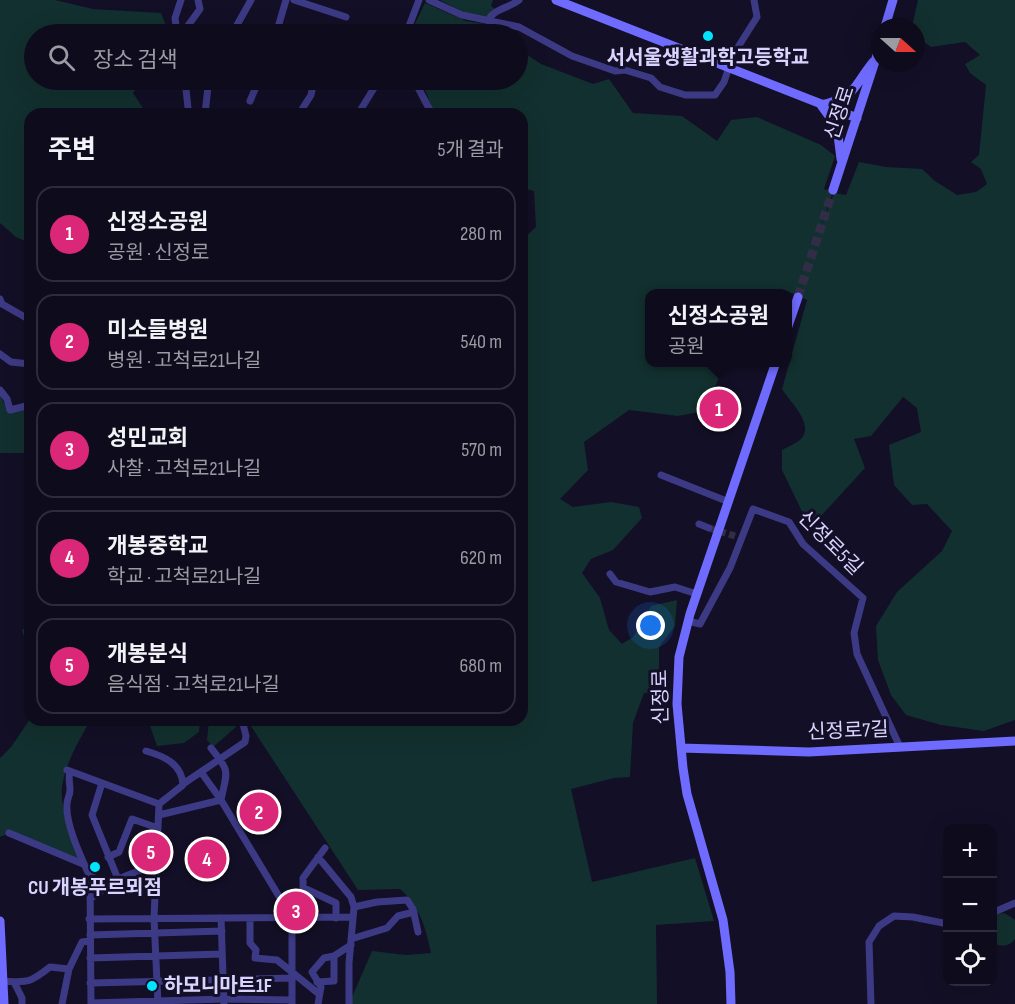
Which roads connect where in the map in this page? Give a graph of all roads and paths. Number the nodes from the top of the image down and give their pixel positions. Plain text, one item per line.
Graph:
1 (181, 0) edge
2 (198, 0) edge
3 (251, 0) edge
4 (286, 0) edge
5 (294, 0) edge
6 (419, 0) edge
7 (429, 0) edge
8 (519, 0) edge
9 (556, 0) edge
10 (754, 0) edge
11 (893, 0) edge
12 (346, 17) dead end
13 (888, 18) edge
14 (488, 20) junction
15 (176, 24) edge
16 (189, 24) edge
17 (238, 24) edge
18 (279, 24) edge
19 (410, 24) edge
20 (506, 24) edge
21 (528, 32) edge
22 (871, 65) edge
23 (727, 68) junction
24 (872, 72) edge
25 (186, 90) edge
26 (208, 90) edge
27 (255, 90) edge
28 (312, 90) edge
29 (373, 90) edge
30 (419, 90) edge
31 (250, 101) dead end
32 (821, 105) junction
33 (188, 108) dead end
34 (206, 108) edge
35 (303, 108) edge
36 (362, 108) edge
37 (429, 108) edge
38 (857, 118) junction
39 (842, 165) junction
40 (833, 190) tunnel mouth
41 (798, 297) tunnel mouth
42 (0, 299) edge
43 (792, 314) edge
44 (24, 317) edge
45 (0, 354) edge
46 (24, 363) edge
47 (775, 367) edge
48 (0, 390) edge
49 (24, 406) edge
50 (660, 475) dead end
51 (729, 502) junction
52 (699, 524) dead end
53 (709, 528) tunnel mouth
54 (610, 574) dead end
55 (697, 594) junction
56 (688, 621) junction
57 (244, 726) edge
58 (1015, 741) edge
59 (900, 747) junction
60 (211, 748) dead end
61 (681, 748) junction
62 (146, 751) dead end
63 (220, 759) junction
64 (201, 772) junction
65 (102, 783) junction
66 (183, 784) junction
67 (221, 800) junction
68 (159, 804) junction
69 (159, 815) junction
70 (158, 828) junction
71 (9, 833) dead end
72 (325, 848) dead end
73 (108, 857) junction
74 (318, 857) junction
75 (83, 864) junction
76 (156, 864) junction
77 (90, 877) junction
78 (116, 881) junction
79 (304, 888) junction
80 (90, 899) junction
81 (1015, 903) edge
82 (354, 907) junction
83 (286, 908) junction
84 (997, 911) edge
85 (414, 912) junction
86 (352, 917) junction
87 (154, 918) junction
88 (221, 918) junction
89 (250, 918) junction
90 (292, 918) junction
91 (336, 918) junction
92 (89, 919) junction
93 (0, 921) edge
94 (943, 923) edge
95 (222, 931) junction
96 (154, 932) junction
97 (418, 932) dead end
98 (90, 938) junction
99 (351, 942) junction
100 (222, 954) junction
101 (334, 956) junction
102 (1, 957) edge
103 (155, 957) junction
104 (90, 958) junction
105 (69, 969) junction
106 (312, 972) junction
107 (292, 975) junction
108 (1, 976) edge
109 (223, 979) junction
110 (156, 980) junction
111 (14, 982) junction
112 (317, 982) junction
113 (90, 983) junction
114 (319, 994) junction
115 (224, 1001) edge
116 (292, 1002) edge
117 (91, 1003) edge
118 (158, 1003) edge
119 (4, 1004) edge
120 (22, 1004) edge
121 (62, 1004) edge
122 (318, 1004) edge
123 (349, 1004) edge
124 (731, 1004) edge
125 (871, 1004) edge

1 - 15 street
2 - 16 street
3 - 17 street
4 - 18 street
5 - 12 street
6 - 19 street
7 - 14 street
8 - 14 street
9 - 23 main road
10 - 23 street
11 - 13 main road
14 - 20 street
21 - 23 street
22 - 32 main road
23 - 32 main road
24 - 38 main road, 신정로
25 - 33 street
26 - 34 street
27 - 31 street
28 - 35 street
29 - 36 street
30 - 37 street
32 - 38 main road
32 - 39 main road
38 - 39 main road, 신정로
39 - 40 main road, 신정로
41 - 43 main road
42 - 44 street
45 - 46 street
47 - 51 main road, 신정로
48 - 49 street
50 - 51 street
51 - 55 main road, 신정로
52 - 53 street
54 - 55 street
55 - 56 main road, 신정로
56 - 59 street, 신정로5길
56 - 61 main road, 신정로
57 - 63 street
58 - 59 main road, 신정로7길
59 - 61 main road, 신정로7길
60 - 63 street
61 - 124 main road, 신정로
62 - 66 street
63 - 64 street
63 - 67 street
64 - 66 street
64 - 67 street
65 - 68 street
65 - 73 street
65 - 75 street
66 - 68 street
67 - 69 street
67 - 83 street
68 - 69 street
69 - 70 street
70 - 73 street
70 - 76 street
71 - 75 street
72 - 74 street
73 - 78 street
74 - 79 street
74 - 82 street
75 - 77 street
76 - 78 street
76 - 87 street
77 - 78 street
77 - 80 street
78 - 80 street
79 - 83 street
79 - 91 street
80 - 92 street
81 - 84 street
82 - 85 street
82 - 86 street
83 - 90 street
85 - 97 street
85 - 99 street
86 - 91 street
86 - 99 street
87 - 88 street
87 - 92 street
87 - 96 street
88 - 89 street
88 - 95 street
89 - 90 street
89 - 107 street
90 - 91 street
90 - 107 street
92 - 98 street
93 - 102 main road
94 - 125 street
95 - 96 street
95 - 100 street
96 - 98 street
96 - 103 street
98 - 104 street
98 - 105 street
99 - 101 street
99 - 123 street
100 - 103 street
100 - 109 street
101 - 106 street
101 - 112 street
102 - 108 main road
103 - 104 street
103 - 110 street
104 - 113 street
105 - 111 street
105 - 121 street
106 - 107 street
106 - 112 street
107 - 109 street
107 - 114 street
107 - 116 street
108 - 111 street
108 - 119 main road
109 - 110 street
109 - 115 street
110 - 113 street
110 - 118 street
111 - 120 street
112 - 114 street
113 - 117 street
114 - 122 street
115 - 116 street
115 - 118 street
117 - 118 street

